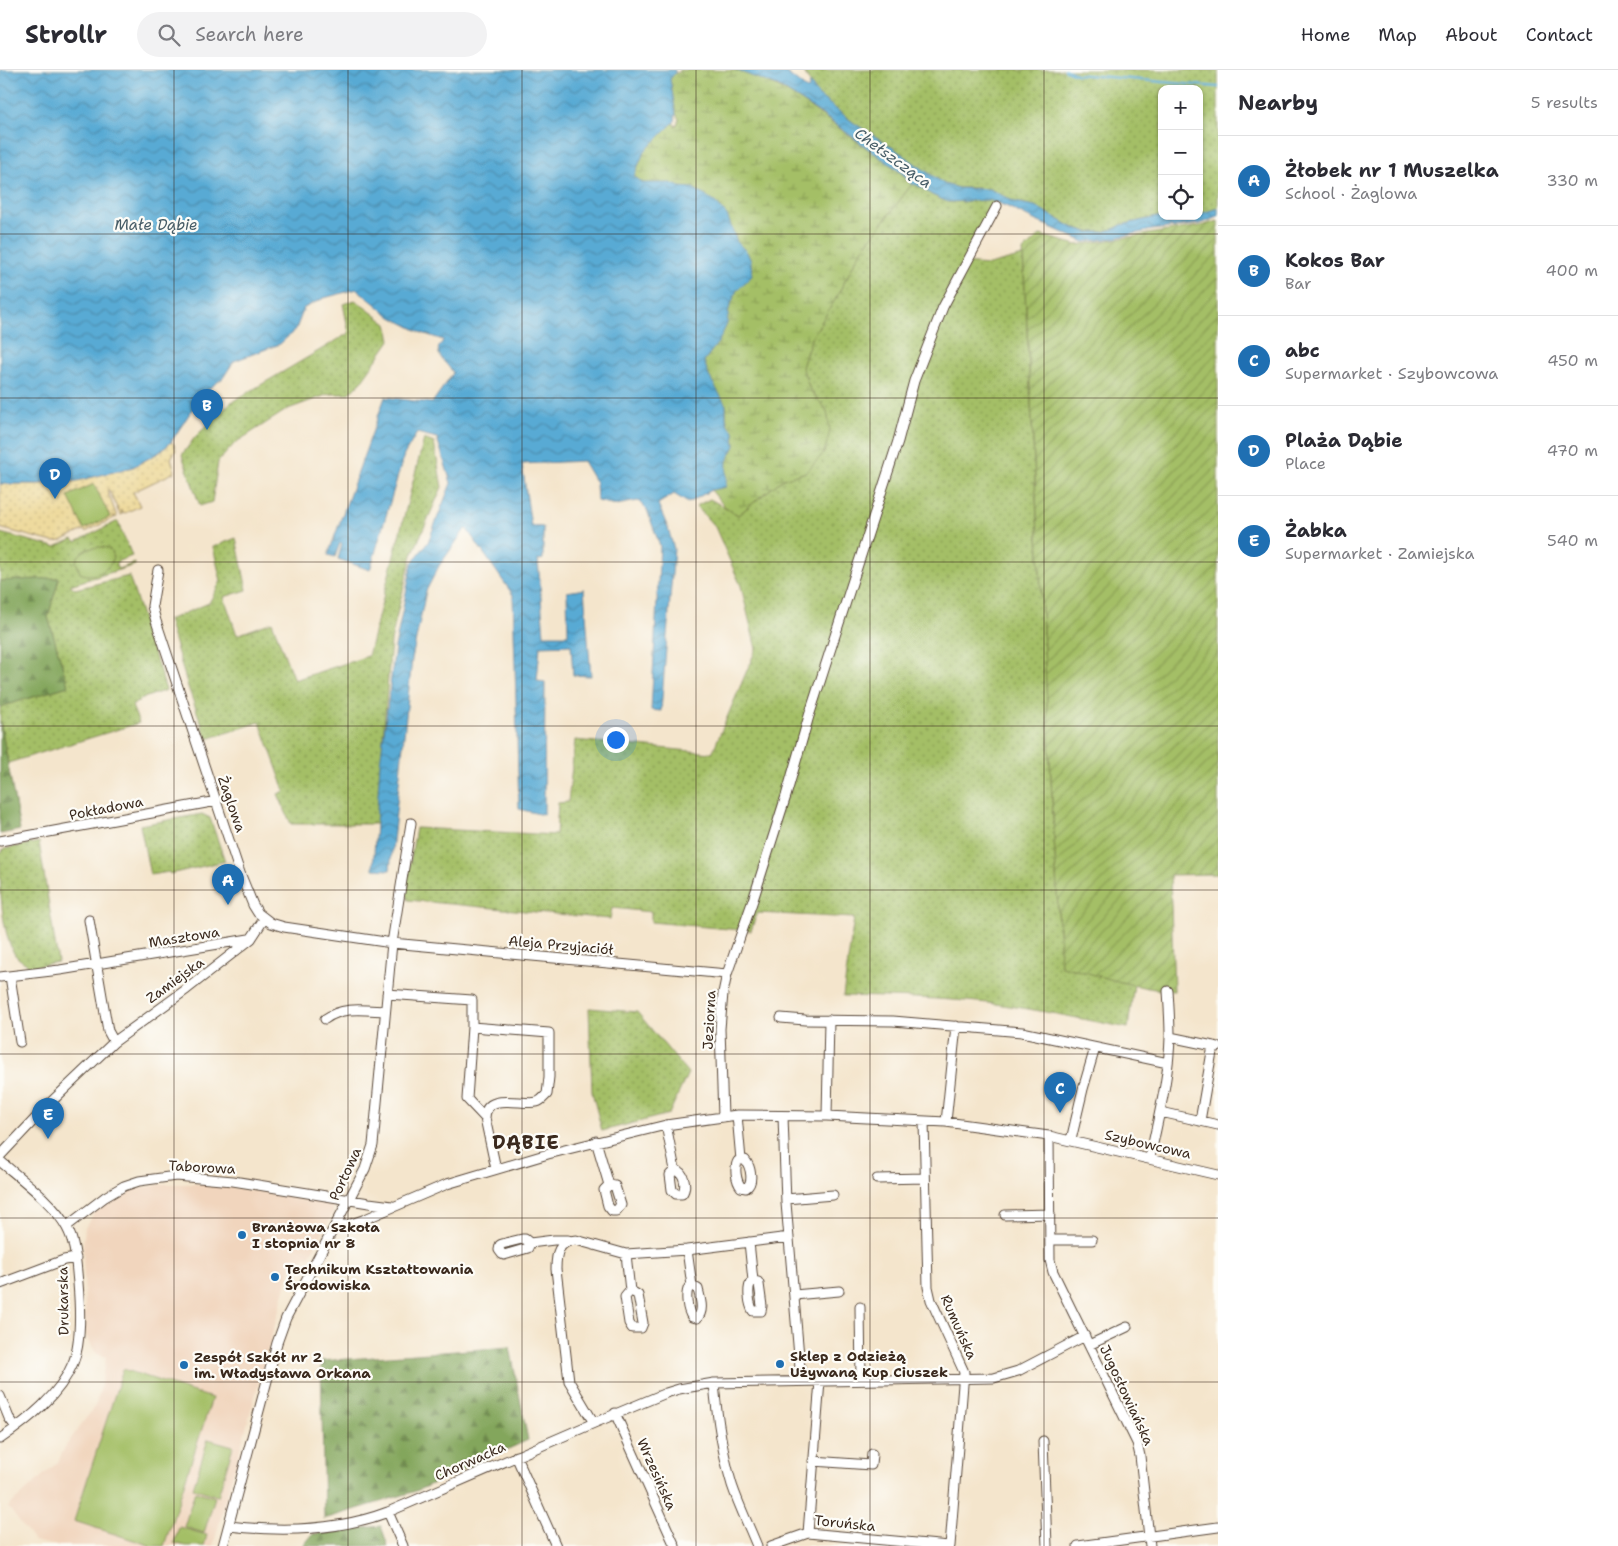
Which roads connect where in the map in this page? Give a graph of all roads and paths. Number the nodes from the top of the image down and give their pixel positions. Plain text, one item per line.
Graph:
1 (997, 206) dead end
2 (158, 570) dead end
3 (217, 802) junction
4 (411, 823) dead end
5 (0, 841) edge
6 (264, 919) junction
7 (89, 920) dead end
8 (251, 939) junction
9 (392, 944) junction
10 (96, 964) junction
11 (727, 974) junction
12 (10, 976) junction
13 (0, 977) edge
14 (1168, 991) dead end
15 (387, 994) junction
16 (385, 1011) junction
17 (781, 1018) dead end
18 (325, 1019) dead end
19 (829, 1020) junction
20 (956, 1026) junction
21 (472, 1027) junction
22 (1170, 1037) junction
23 (20, 1042) dead end
24 (114, 1042) junction
25 (1216, 1047) edge
26 (1095, 1048) junction
27 (1168, 1063) junction
28 (1161, 1112) junction
29 (737, 1115) junction
30 (723, 1116) junction
31 (783, 1116) junction
32 (827, 1116) junction
33 (485, 1118) junction
34 (924, 1120) junction
35 (1200, 1121) junction
36 (946, 1122) junction
37 (666, 1125) junction
38 (1218, 1125) edge
39 (1049, 1136) junction
40 (1071, 1140) junction
41 (596, 1141) junction
42 (0, 1156) edge
43 (1150, 1158) junction
44 (741, 1160) dead end
45 (0, 1161) edge
46 (496, 1169) junction
47 (675, 1170) dead end
48 (1218, 1175) edge
49 (925, 1178) junction
50 (877, 1180) dead end
51 (609, 1185) dead end
52 (833, 1195) dead end
53 (786, 1199) junction
54 (349, 1200) junction
55 (399, 1204) junction
56 (1050, 1214) junction
57 (1005, 1215) dead end
58 (336, 1225) junction
59 (66, 1226) junction
60 (789, 1237) junction
61 (568, 1240) junction
62 (1050, 1240) junction
63 (1092, 1240) dead end
64 (749, 1242) junction
65 (530, 1243) dead end
66 (687, 1250) junction
67 (626, 1254) junction
68 (76, 1258) junction
69 (753, 1281) dead end
70 (0, 1284) edge
71 (692, 1286) dead end
72 (839, 1291) dead end
73 (630, 1292) dead end
74 (794, 1295) junction
75 (860, 1307) dead end
76 (1127, 1327) dead end
77 (1087, 1340) junction
78 (964, 1379) junction
79 (801, 1380) junction
80 (861, 1380) junction
81 (820, 1381) junction
82 (714, 1383) junction
83 (0, 1396) edge
84 (615, 1413) junction
85 (594, 1422) junction
86 (16, 1428) junction
87 (0, 1439) edge
88 (1043, 1441) dead end
89 (872, 1454) dead end
90 (516, 1456) junction
91 (814, 1461) junction
92 (388, 1512) junction
93 (229, 1526) junction
94 (1218, 1527) edge
95 (808, 1533) junction
96 (1149, 1542) edge
97 (1105, 1544) edge
98 (223, 1546) edge
99 (403, 1546) edge
100 (556, 1546) edge
101 (674, 1546) edge
102 (757, 1546) edge
103 (772, 1546) edge
104 (949, 1546) edge
105 (1047, 1546) edge
106 (1078, 1546) edge

1 - 11 street, Jeziorna
2 - 3 street, Żaglowa
3 - 5 street, Pokładowa
3 - 6 street, Żaglowa
4 - 9 street, Portowa
6 - 8 street
6 - 9 street
7 - 10 street
8 - 10 street, Masztowa
8 - 24 street, Zamiejska
9 - 11 street, Aleja Przyjaciół
9 - 15 street, Portowa
10 - 12 street, Masztowa
10 - 24 street
11 - 30 street, Jeziorna
12 - 13 street, Masztowa
12 - 23 street
14 - 22 street
15 - 16 street, Portowa
15 - 21 street
16 - 18 street
16 - 54 street, Portowa
17 - 19 street
19 - 20 street
19 - 32 street
20 - 26 street
20 - 36 street
21 - 33 street
21 - 33 street
22 - 25 street
22 - 27 street
24 - 42 street, Zamiejska
25 - 35 street
26 - 27 street
26 - 40 street
27 - 28 street
28 - 35 street
28 - 43 street
29 - 30 street, Szybowcowa
29 - 31 street, Szybowcowa
29 - 44 street
30 - 37 street, Szybowcowa
31 - 32 street, Szybowcowa
31 - 53 street
32 - 34 street, Szybowcowa
33 - 46 street
34 - 36 street, Szybowcowa
34 - 49 street, Rumuńska
35 - 38 street
36 - 39 street, Szybowcowa
37 - 41 street, Szybowcowa
37 - 47 street
39 - 40 street, Szybowcowa
39 - 56 street, Jugosłowiańska
40 - 43 street, Szybowcowa
41 - 46 street, Szybowcowa
41 - 51 street
43 - 48 street, Szybowcowa
45 - 59 street, Drukarska
46 - 55 street, Szybowcowa
49 - 50 street
49 - 78 street, Rumuńska
52 - 53 street
53 - 60 street
54 - 55 street, Szybowcowa
54 - 58 street, Portowa
54 - 59 street, Taborowa
55 - 58 street, Szybowcowa
56 - 57 street
56 - 62 street, Jugosłowiańska
58 - 93 street, Portowa
59 - 68 street, Drukarska
60 - 64 street
60 - 74 street
61 - 65 street
61 - 67 street
61 - 85 street
62 - 63 street
62 - 77 street, Jugosłowiańska
64 - 66 street
64 - 69 street
66 - 67 street
66 - 71 street
67 - 73 street
68 - 70 street
68 - 86 street, Drukarska
72 - 74 street
74 - 79 street
75 - 80 street
76 - 77 street, Jugosłowiańska
77 - 78 street, Chorwacka
77 - 96 street, Jugosłowiańska
78 - 80 street, Chorwacka
78 - 104 street, Rumuńska
79 - 81 street, Chorwacka
79 - 82 street, Chorwacka
80 - 81 street, Chorwacka
81 - 91 street
82 - 84 street, Chorwacka
82 - 102 street
83 - 86 street
84 - 85 street, Chorwacka
84 - 101 street, Wrzesińska
85 - 90 street, Chorwacka
86 - 87 street, Drukarska
88 - 105 street
89 - 91 street
90 - 92 street, Chorwacka
90 - 100 street
91 - 95 street
92 - 93 street, Chorwacka
92 - 99 street
93 - 98 street, Portowa
94 - 96 street
95 - 103 street, Toruńska
95 - 104 street, Toruńska
96 - 97 street
97 - 106 street

